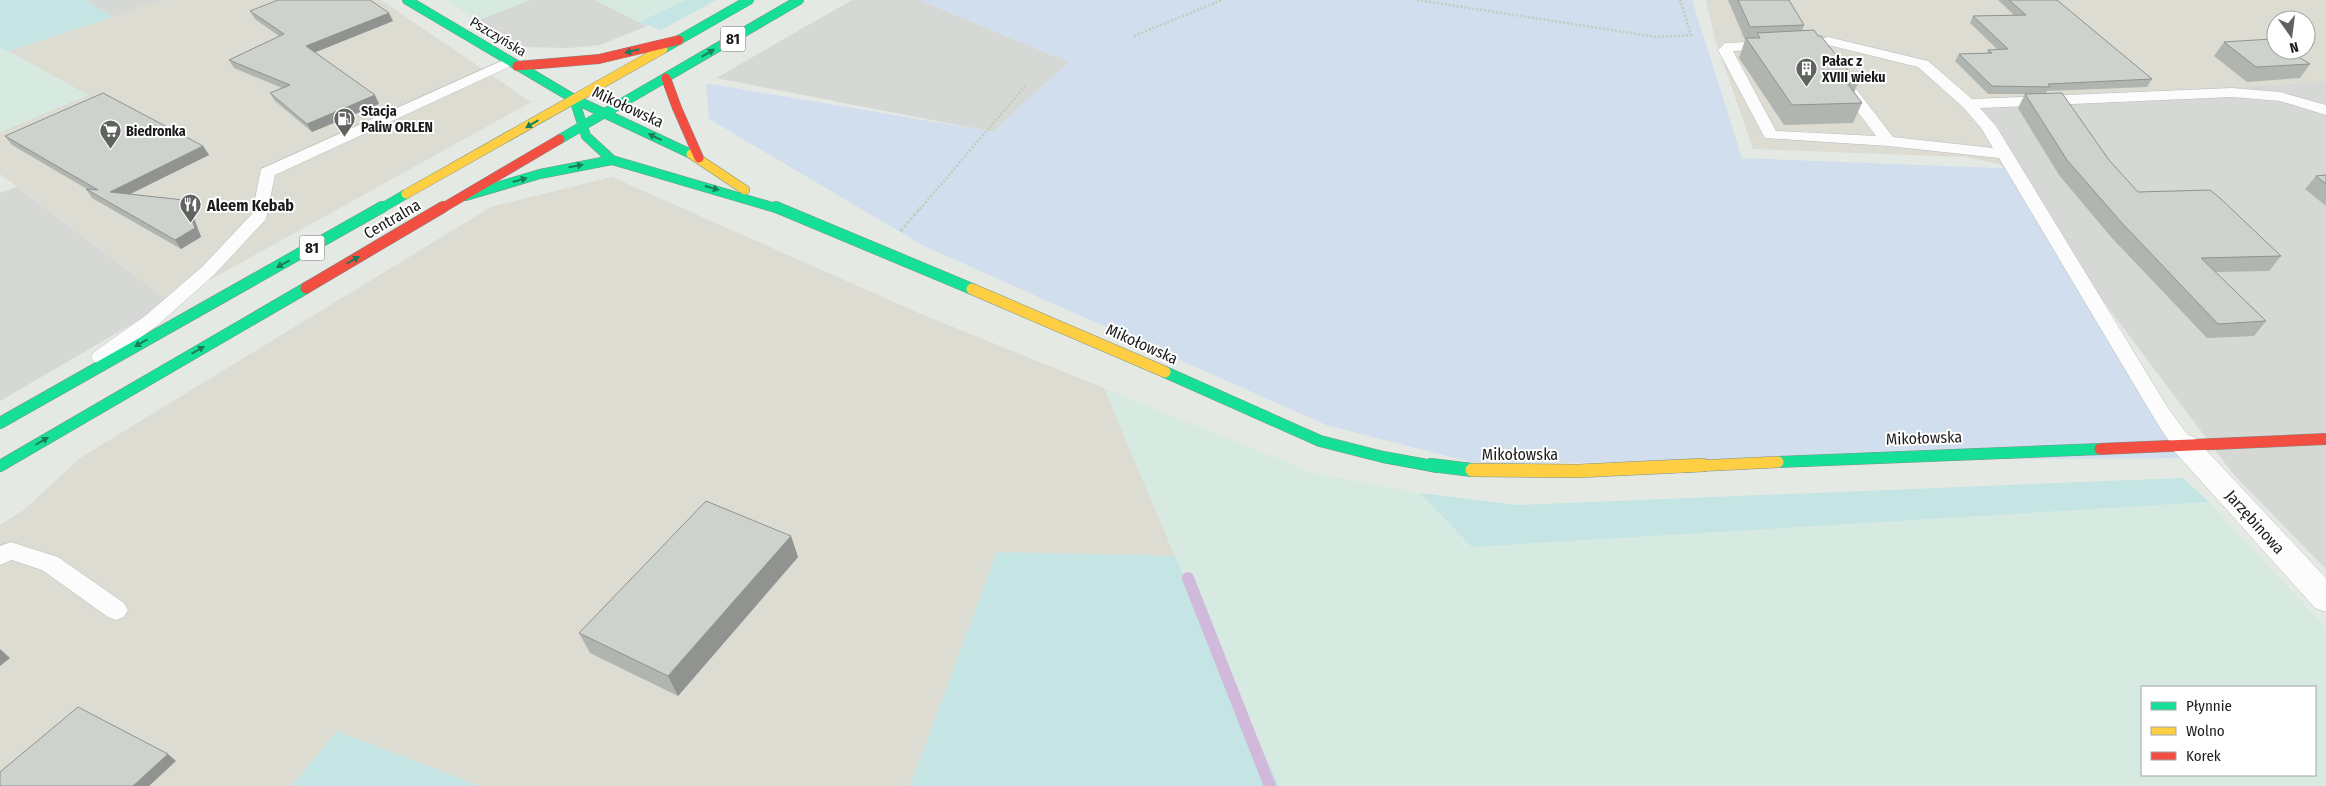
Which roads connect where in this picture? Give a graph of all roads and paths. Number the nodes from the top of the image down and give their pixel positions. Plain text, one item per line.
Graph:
1 (407, 0) edge
2 (749, 0) edge
3 (799, 0) edge
4 (1222, 0) edge
5 (1417, 0) edge
6 (1680, 0) edge
7 (1134, 36) dead end
8 (679, 40) junction
9 (1815, 44) junction
10 (1826, 59) edge
11 (513, 64) junction
12 (1838, 74) edge
13 (666, 78) junction
14 (1025, 86) dead end
15 (574, 99) junction
16 (1968, 104) junction
17 (2326, 110) edge
18 (604, 114) junction
19 (583, 127) junction
20 (1888, 140) junction
21 (2005, 154) junction
22 (699, 158) junction
23 (612, 160) junction
24 (466, 196) junction
25 (765, 203) junction
26 (883, 253) junction
27 (48, 394) junction
28 (0, 423) edge
29 (2326, 439) edge
30 (2184, 444) junction
31 (0, 466) edge
32 (0, 556) edge
33 (2326, 599) edge
34 (116, 610) dead end

1 - 11 main road, Pszczyńska
2 - 8 main road, Centralna / 81
13 -> 3 main road, Centralna / 81
4 - 7 path
5 - 6 path
8 -> 11 main road
8 - 15 main road, Centralna / 81
9 - 10 lane
9 - 16 lane
9 - 20 lane
11 - 15 main road, Pszczyńska
11 - 27 lane
12 - 20 lane
13 - 18 main road, Centralna / 81
13 - 22 main road
14 - 26 path
15 - 18 main road, Mikołowska
15 - 19 main road, Mikołowska
15 -> 27 main road, Centralna / 81
16 - 17 lane
16 - 21 lane
18 - 19 main road, Centralna / 81
22 -> 18 main road, Mikołowska
19 - 23 main road, Mikołowska
19 - 24 main road, Centralna / 81
20 - 21 lane
21 - 30 lane
22 - 25 main road, Mikołowska
24 -> 23 main road
23 -> 25 main road, Mikołowska
31 -> 24 main road, Centralna / 81
25 - 26 main road, Mikołowska
26 - 30 main road, Mikołowska
27 - 28 main road, Centralna / 81
29 - 30 main road, Mikołowska
30 - 33 street, Jarzębinowa
32 - 34 lane

